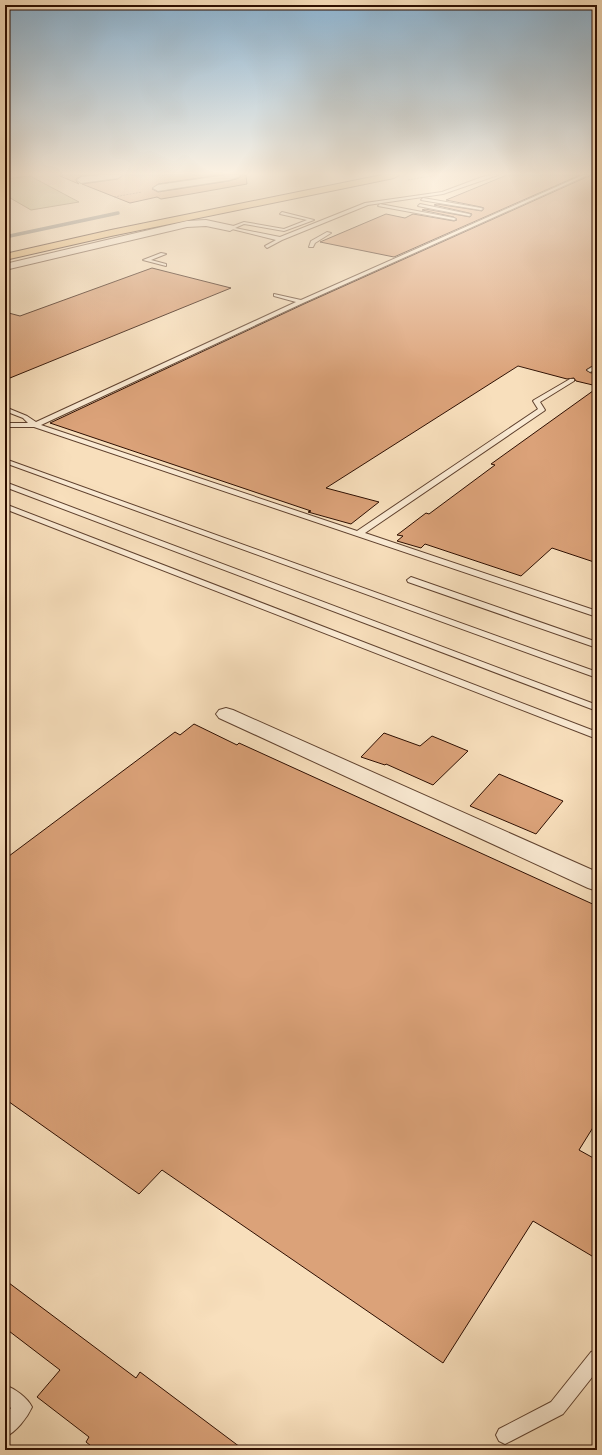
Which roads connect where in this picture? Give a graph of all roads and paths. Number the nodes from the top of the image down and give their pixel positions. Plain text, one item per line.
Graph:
1 (39, 243) edge
2 (64, 243) edge
3 (102, 243) edge
4 (274, 243) edge
5 (312, 243) edge
6 (434, 243) edge
7 (311, 246) dead end
8 (267, 247) dead end
9 (5, 250) edge
10 (163, 254) dead end
11 (5, 258) edge
12 (164, 264) dead end
13 (5, 267) edge
14 (276, 295) dead end
15 (301, 302) junction
16 (597, 366) edge
17 (590, 370) dead end
18 (572, 380) dead end
19 (5, 409) edge
20 (5, 425) edge
21 (35, 425) junction
22 (5, 461) edge
23 (5, 484) edge
24 (5, 506) edge
25 (358, 534) junction
26 (411, 580) dead end
27 (597, 614) edge
28 (597, 645) edge
29 (597, 675) edge
30 (597, 708) edge
31 (226, 714) dead end
32 (597, 736) edge
33 (597, 882) edge
34 (597, 1358) edge
35 (5, 1393) edge
36 (5, 1428) edge
37 (505, 1435) dead end

1 - 9 highway
2 - 11 highway
3 - 13 street
4 - 8 lane
5 - 7 lane
6 - 15 lane
10 - 12 lane
14 - 15 lane
15 - 21 lane
16 - 17 lane
18 - 25 lane
19 - 21 lane
20 - 21 lane
21 - 25 lane
22 - 29 lane
23 - 30 lane
24 - 32 lane
25 - 27 lane
26 - 28 lane
31 - 33 street
34 - 37 lane
35 - 36 lane

